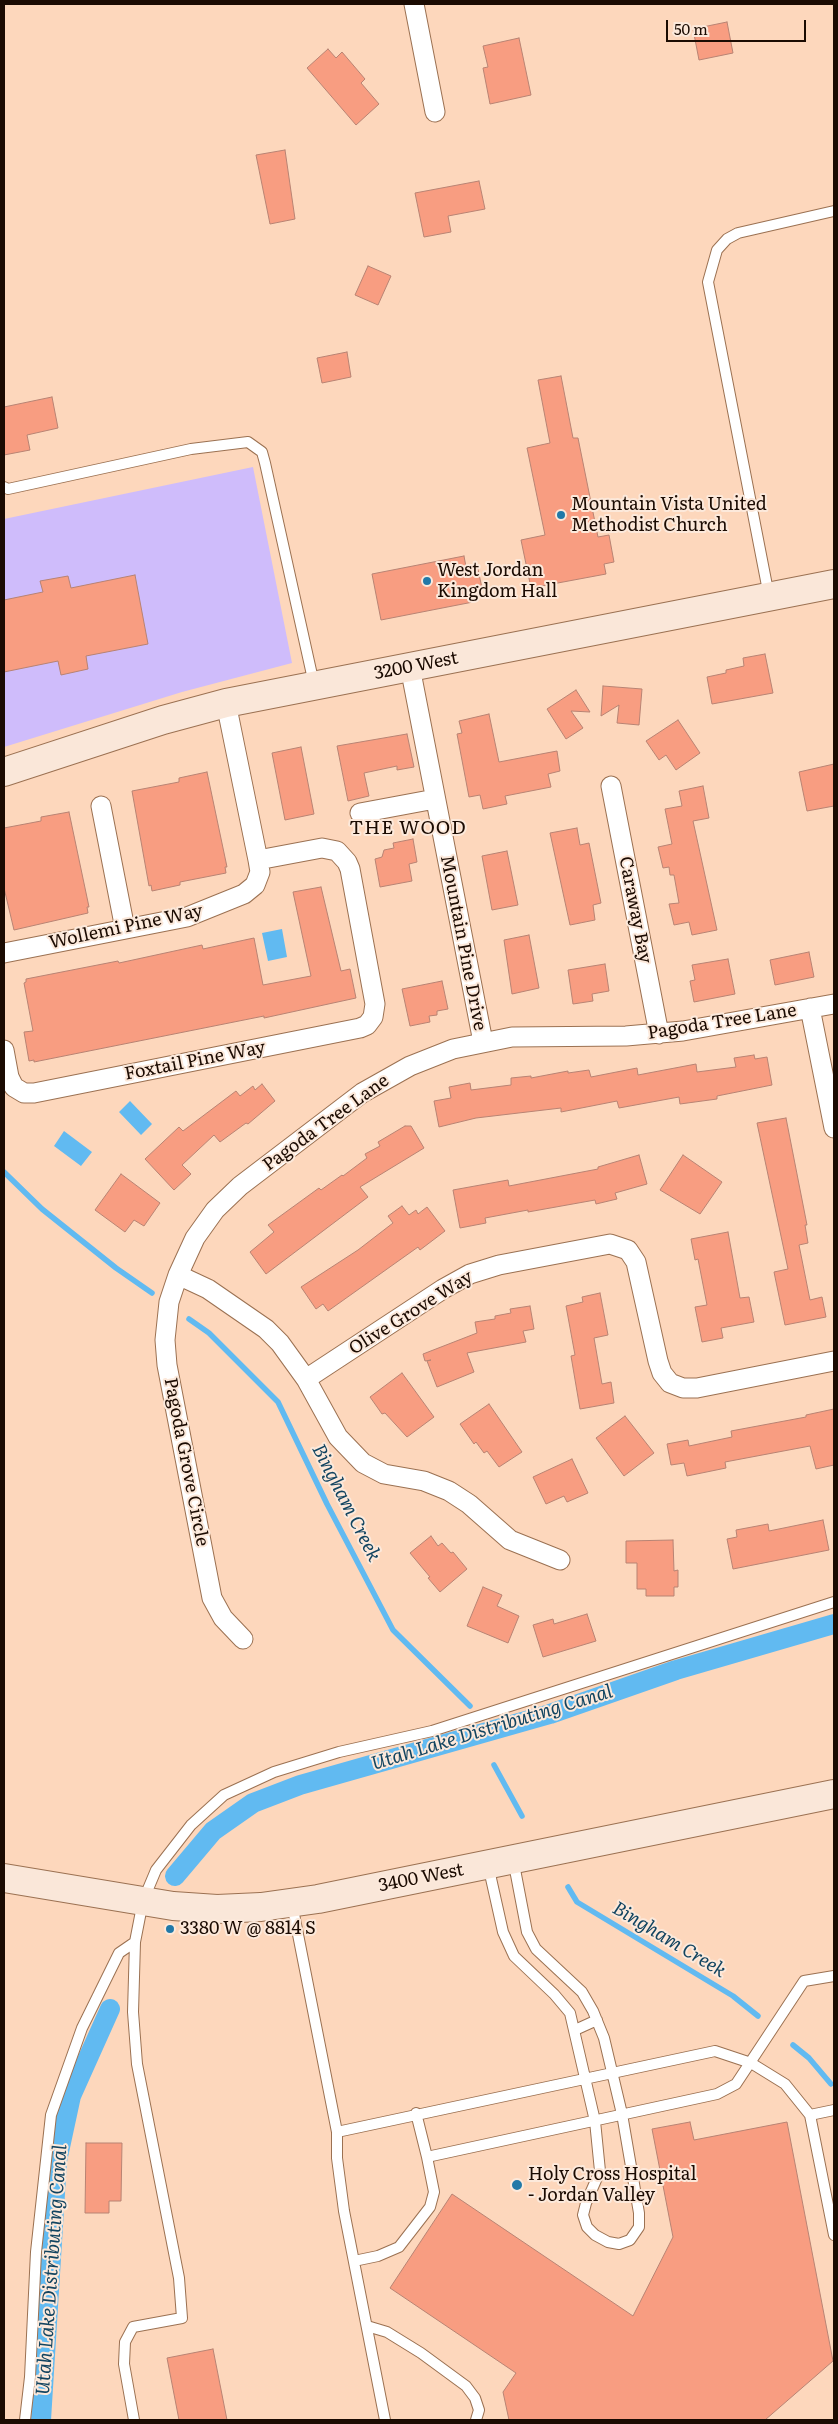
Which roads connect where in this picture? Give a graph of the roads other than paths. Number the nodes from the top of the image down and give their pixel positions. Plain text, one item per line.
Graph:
1 (414, 4) edge
2 (435, 112) dead end
3 (834, 211) edge
4 (4, 487) edge
5 (834, 584) edge
6 (769, 597) junction
7 (410, 667) junction
8 (314, 685) junction
9 (226, 703) junction
10 (4, 772) edge
11 (611, 786) dead end
12 (435, 799) junction
13 (101, 806) dead end
14 (360, 814) dead end
15 (258, 860) junction
16 (124, 929) junction
17 (4, 953) edge
18 (834, 1004) edge
19 (810, 1008) junction
20 (660, 1034) junction
21 (482, 1042) junction
22 (4, 1050) edge
23 (834, 1128) edge
24 (178, 1275) junction
25 (834, 1361) edge
26 (306, 1379) junction
27 (560, 1560) dead end
28 (834, 1602) edge
29 (244, 1639) dead end
30 (834, 1794) edge
31 (501, 1861) junction
32 (4, 1878) edge
33 (143, 1902) junction
34 (292, 1903) junction
35 (135, 1942) junction
36 (834, 1976) edge
37 (597, 2020) junction
38 (575, 2030) junction
39 (750, 2063) junction
40 (612, 2072) junction
41 (586, 2079) junction
42 (834, 2110) edge
43 (416, 2113) junction
44 (622, 2114) junction
45 (810, 2116) junction
46 (595, 2121) junction
47 (337, 2132) junction
48 (428, 2157) junction
49 (834, 2234) edge
50 (354, 2262) junction
51 (367, 2326) junction
52 (25, 2420) edge
53 (134, 2420) edge
54 (385, 2420) edge
55 (476, 2420) edge

1 - 2 street
3 - 6 lane
4 - 8 lane
5 - 6 street, 3200 West
6 - 7 street, 3200 West
7 - 8 street, 3200 West
7 - 12 street, Mountain Pine Drive
8 - 9 street, 3200 West
9 - 10 street, 3200 West
9 - 15 street
11 - 20 street, Caraway Bay
12 - 14 street
12 - 21 street, Mountain Pine Drive
13 - 16 street
15 - 16 street, Wollemi Pine Way
15 - 22 street, Foxtail Pine Way
16 - 17 street, Wollemi Pine Way
18 - 19 street, Pagoda Tree Lane
19 - 20 street, Pagoda Tree Lane
19 - 23 street
20 - 21 street, Pagoda Tree Lane
21 - 24 street, Pagoda Tree Lane
24 - 26 street
24 - 29 street, Pagoda Grove Circle
25 - 26 street, Olive Grove Way
26 - 27 street
28 - 33 lane
30 - 31 street, 3400 West
31 - 34 street, 3400 West
31 - 37 lane
31 - 38 lane
32 - 33 street, 3400 West
33 - 34 street, 3400 West
33 - 35 lane
34 - 47 lane
35 - 52 lane
35 - 53 lane
36 - 39 lane
37 - 38 lane
37 - 40 lane
38 - 41 lane
39 - 40 lane
39 - 44 lane
39 - 45 lane
40 - 41 lane
40 - 44 lane
41 - 43 lane
41 - 46 lane
42 - 45 lane
43 - 47 lane
43 - 48 lane
44 - 46 lane
44 - 46 lane
45 - 49 lane
46 - 48 lane
47 - 50 lane
48 - 50 lane
50 - 51 lane
51 - 54 lane
51 - 55 lane

